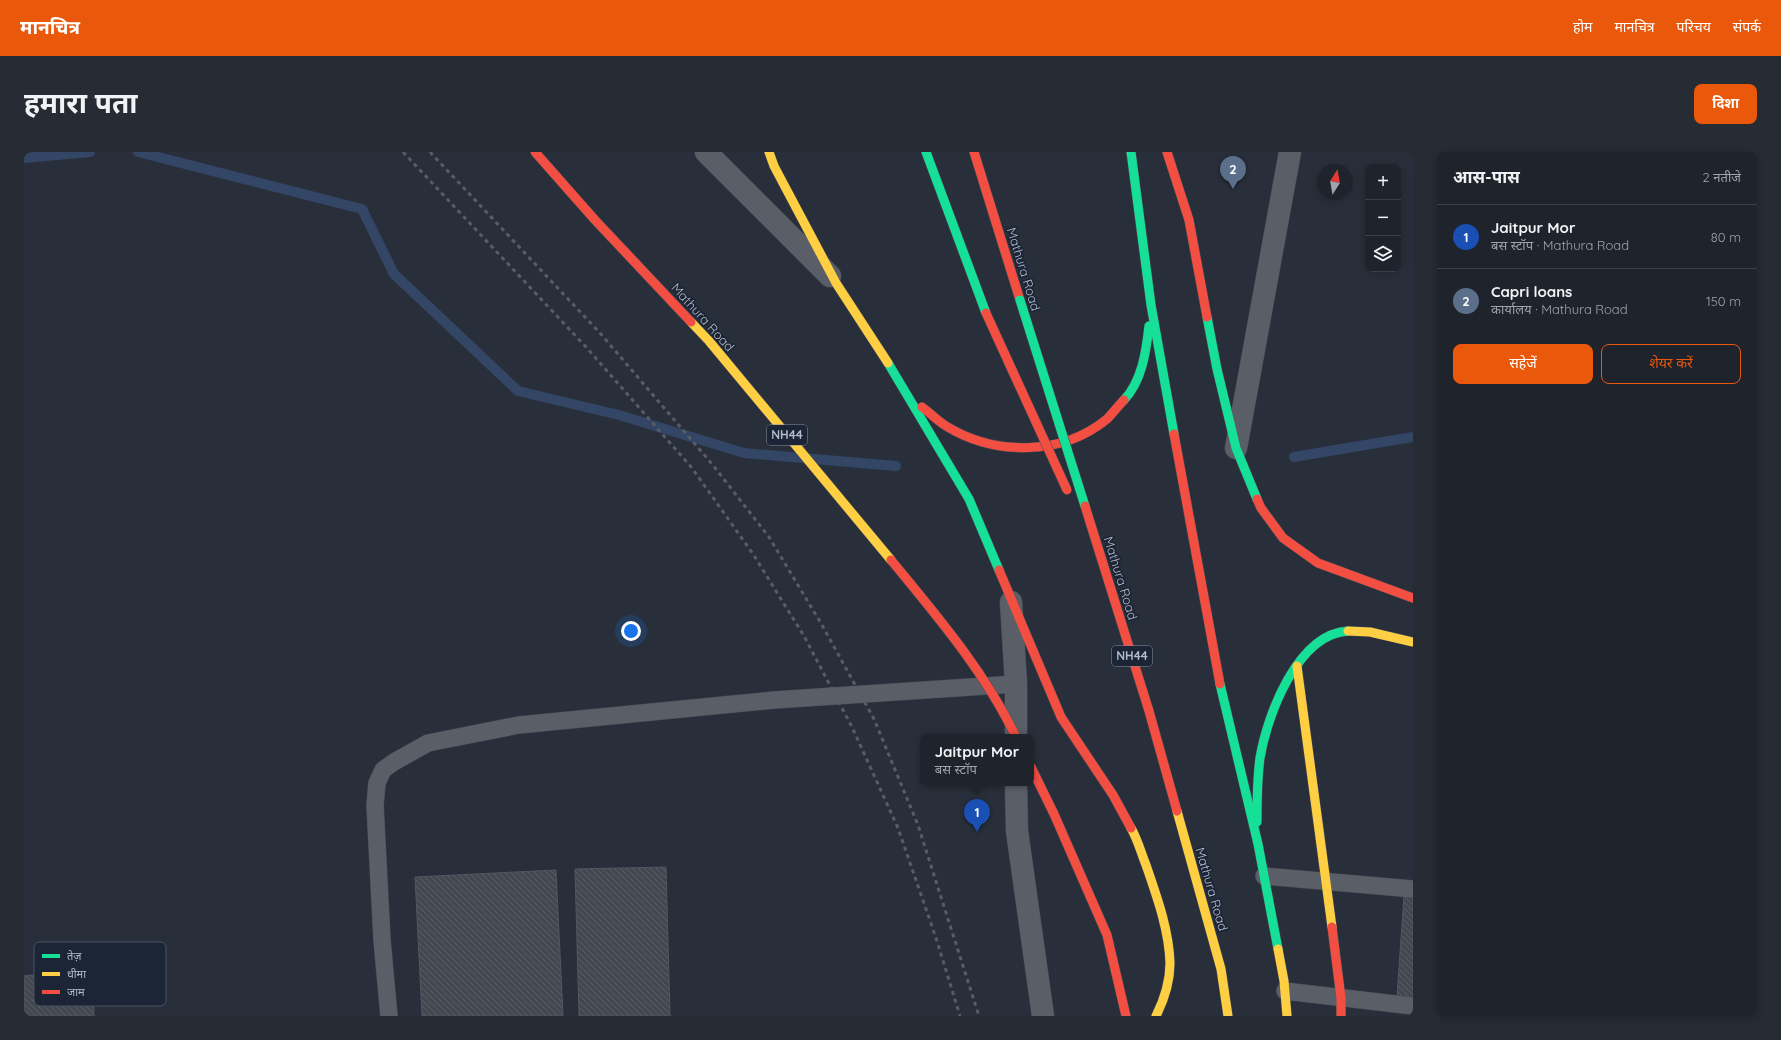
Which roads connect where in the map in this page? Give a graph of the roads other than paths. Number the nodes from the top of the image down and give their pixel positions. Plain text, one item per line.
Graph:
1 (535, 152) edge
2 (706, 152) edge
3 (769, 152) edge
4 (926, 152) edge
5 (974, 152) edge
6 (1131, 152) edge
7 (1167, 152) edge
8 (1290, 152) edge
9 (1186, 182) dead end
10 (1189, 220) junction
11 (836, 283) junction
12 (1151, 305) junction
13 (906, 391) junction
14 (1236, 448) junction
15 (1106, 574) junction
16 (1011, 595) junction
17 (1413, 598) edge
18 (1413, 642) edge
19 (1297, 666) junction
20 (1016, 684) junction
21 (1015, 734) edge
22 (1016, 734) edge
23 (1034, 773) edge
24 (1016, 786) edge
25 (1258, 844) junction
26 (1264, 876) junction
27 (1325, 880) junction
28 (1413, 889) edge
29 (1285, 991) junction
30 (1341, 998) junction
31 (1413, 1006) edge
32 (389, 1016) edge
33 (1043, 1016) edge
34 (1126, 1016) edge
35 (1156, 1016) edge
36 (1228, 1016) edge
37 (1288, 1016) edge
38 (1341, 1016) edge

1 - 21 main road, Mathura Road / NH44, bridge
2 - 11 street
3 - 11 main road
4 - 15 main road, bridge
5 - 15 main road, Mathura Road / NH44, bridge
6 - 12 main road
7 - 10 main road
8 - 14 street
9 - 10 main road
10 - 14 main road
11 - 13 main road
12 - 13 main road
12 - 25 main road
13 - 16 main road
14 - 17 main road
15 - 36 main road, Mathura Road / NH44, bridge
16 - 20 street
16 - 35 main road
18 - 19 main road
19 - 25 main road
19 - 27 main road
20 - 22 street
20 - 32 lane
23 - 34 main road
24 - 33 street
25 - 26 main road
26 - 27 lane
26 - 29 main road
27 - 28 lane
27 - 30 main road
29 - 30 lane
29 - 37 main road
30 - 31 lane
30 - 38 main road

